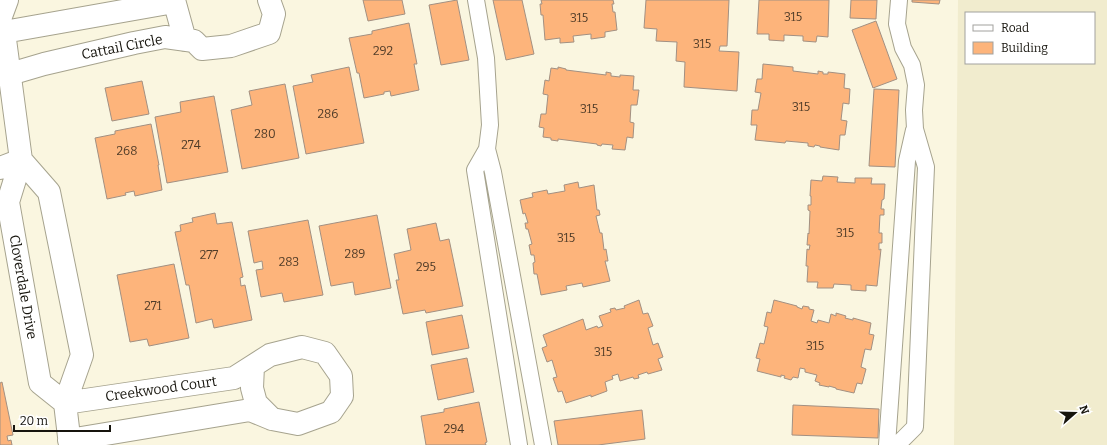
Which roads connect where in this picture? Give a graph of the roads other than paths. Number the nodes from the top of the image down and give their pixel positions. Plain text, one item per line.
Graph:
1 (7, 0) edge
2 (269, 0) edge
3 (476, 0) edge
4 (899, 0) edge
5 (174, 1) edge
6 (1, 24) edge
7 (185, 40) junction
8 (10, 74) junction
9 (7, 118) edge
10 (915, 129) junction
11 (486, 149) junction
12 (21, 160) junction
13 (0, 168) edge
14 (253, 366) junction
15 (65, 403) junction
16 (272, 419) junction
17 (70, 443) edge
18 (519, 445) edge
19 (543, 445) edge
20 (887, 445) edge
21 (897, 445) edge

1 - 6 street, Cloverdale Drive
2 - 7 street, Cattail Circle
3 - 11 lane
4 - 10 lane
5 - 6 street
5 - 7 street
6 - 8 street, Cloverdale Drive
7 - 8 street, Cattail Circle
8 - 9 street, Cloverdale Drive
9 - 12 street, Cloverdale Drive
10 - 20 lane
10 - 21 lane
11 - 18 lane
11 - 19 lane
12 - 13 street
12 - 15 street
12 - 15 street, Cloverdale Drive
14 - 15 street, Creekwood Court
14 - 16 street
14 - 16 street, Creekwood Court
15 - 17 street
16 - 17 street, Creekwood Court

